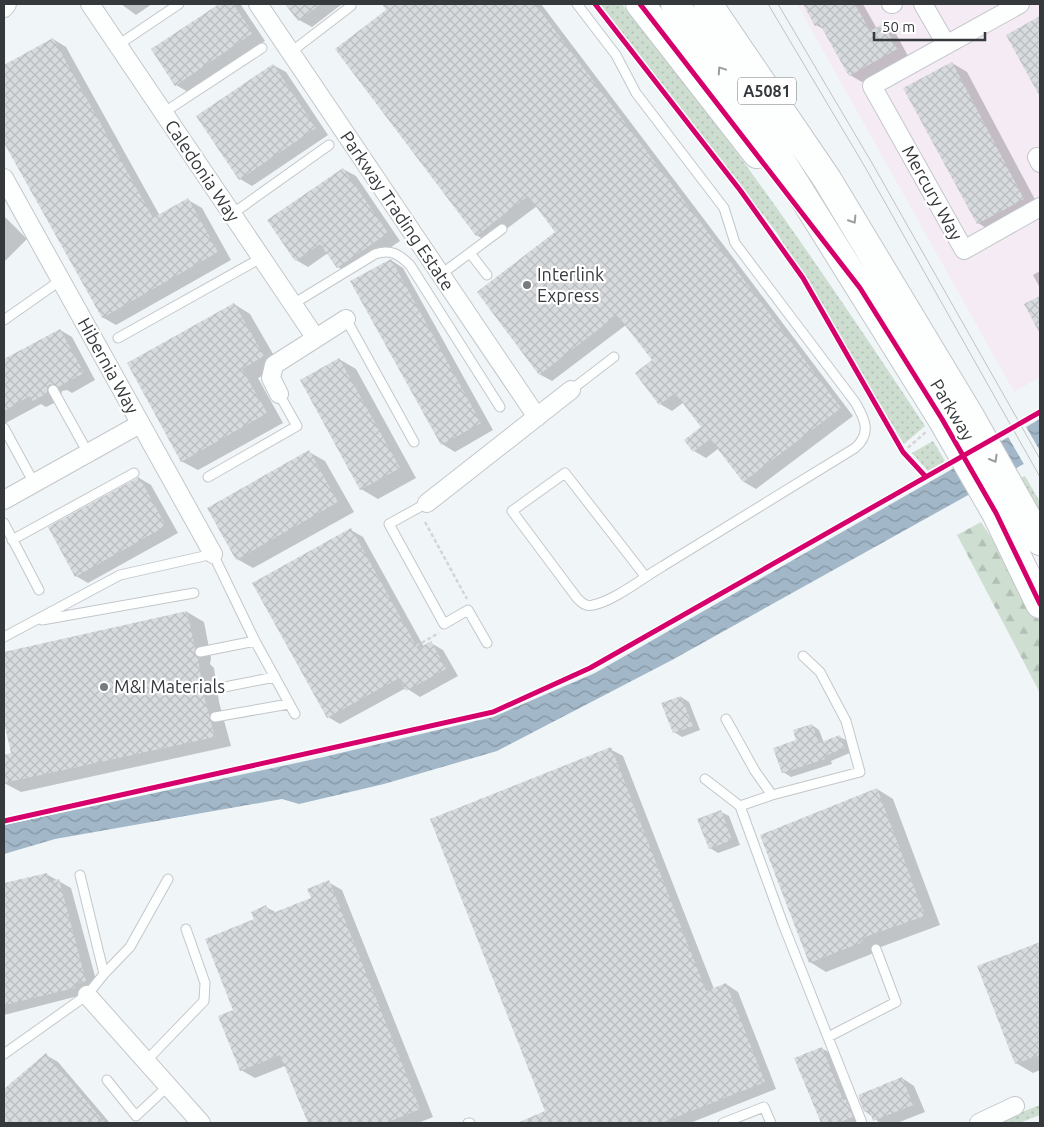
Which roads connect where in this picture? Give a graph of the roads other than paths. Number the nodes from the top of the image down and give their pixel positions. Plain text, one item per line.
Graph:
1 (7, 4) edge
2 (90, 4) edge
3 (179, 4) edge
4 (258, 4) edge
5 (576, 4) edge
6 (640, 4) edge
7 (675, 4) edge
8 (708, 4) edge
9 (728, 4) edge
10 (923, 4) edge
11 (1020, 4) edge
12 (351, 6) dead end
13 (4, 8) edge
14 (946, 44) junction
15 (118, 45) junction
16 (262, 48) dead end
17 (291, 52) junction
18 (164, 113) junction
19 (329, 145) dead end
20 (4, 178) edge
21 (827, 178) junction
22 (1040, 207) edge
23 (232, 214) junction
24 (502, 229) dead end
25 (470, 253) junction
26 (261, 258) junction
27 (487, 275) dead end
28 (440, 276) junction
29 (61, 280) junction
30 (860, 288) junction
31 (292, 304) junction
32 (346, 319) joint
33 (4, 320) edge
34 (315, 337) junction
35 (118, 338) dead end
36 (614, 357) dead end
37 (53, 390) dead end
38 (571, 390) joint
39 (278, 394) joint
40 (500, 407) dead end
41 (537, 417) junction
42 (140, 424) junction
43 (950, 425) junction
44 (4, 428) edge
45 (414, 442) dead end
46 (88, 453) junction
47 (134, 473) dead end
48 (208, 477) dead end
49 (34, 483) junction
50 (4, 500) edge
51 (427, 503) joint
52 (1007, 507) junction
53 (4, 523) edge
54 (12, 540) junction
55 (1040, 541) edge
56 (213, 554) junction
57 (645, 576) junction
58 (39, 590) dead end
59 (194, 593) dead end
60 (1040, 604) edge
61 (34, 621) junction
62 (4, 637) edge
63 (255, 641) junction
64 (487, 642) dead end
65 (200, 652) dead end
66 (803, 656) dead end
67 (275, 677) junction
68 (208, 690) dead end
69 (289, 704) junction
70 (295, 714) dead end
71 (215, 717) dead end
72 (726, 719) dead end
73 (705, 779) dead end
74 (772, 795) junction
75 (740, 806) junction
76 (80, 875) dead end
77 (168, 879) dead end
78 (186, 929) dead end
79 (876, 949) dead end
80 (104, 974) junction
81 (87, 995) junction
82 (828, 1037) junction
83 (4, 1054) edge
84 (147, 1060) junction
85 (107, 1080) dead end
86 (168, 1086) junction
87 (1016, 1106) dead end
88 (201, 1123) edge
89 (723, 1123) edge
90 (771, 1123) edge
91 (862, 1123) edge
92 (979, 1123) edge

1 - 13 street
2 - 15 street, Caledonia Way
3 - 15 lane
4 - 17 street, Parkway Trading Estate
5 - 57 lane
6 - 30 highway, A5081
30 -> 7 highway, Parkway / A5081
8 - 21 highway, Parkway / A5081
9 - 21 highway, A5081
10 - 14 street
11 - 14 street
12 - 17 lane
14 - 22 street, Mercury Way
15 - 18 street, Caledonia Way
16 - 18 lane
17 - 28 street, Parkway Trading Estate
18 - 23 street, Caledonia Way
19 - 23 lane
20 - 29 street, Hibernia Way
21 -> 43 highway, Parkway / A5081
23 - 26 street, Caledonia Way
24 - 25 lane
25 - 27 lane
25 - 28 lane
26 - 31 street, Caledonia Way
26 - 35 lane
28 - 41 street, Parkway Trading Estate
29 - 33 lane
29 - 42 street, Hibernia Way
30 - 43 highway, Parkway / A5081
31 - 34 street, Caledonia Way
31 - 40 lane
32 - 34 street
32 - 45 lane
34 - 39 street
36 - 38 lane
37 - 46 lane
38 - 41 street
39 - 48 lane
41 - 51 street
42 - 46 street
42 - 56 street, Hibernia Way
43 - 52 highway, Parkway / A5081
44 - 49 lane
46 - 49 street
47 - 54 lane
49 - 50 street
51 - 64 lane
52 - 55 highway, Parkway / A5081
52 - 60 highway, Parkway / A5081
53 - 54 lane
54 - 58 lane
56 - 61 lane
56 - 63 lane
57 - 57 lane
59 - 61 lane
61 - 62 lane
63 - 65 lane
63 - 67 lane
66 - 74 lane
67 - 68 lane
67 - 69 lane
69 - 70 lane
69 - 71 lane
72 - 74 lane
73 - 75 lane
74 - 75 lane
75 - 82 lane
76 - 80 lane
77 - 80 lane
78 - 84 lane
79 - 82 lane
80 - 81 lane
81 - 83 lane
81 - 84 street
82 - 91 lane
84 - 86 street
85 - 86 lane
86 - 88 street
87 - 92 street
89 - 90 lane

